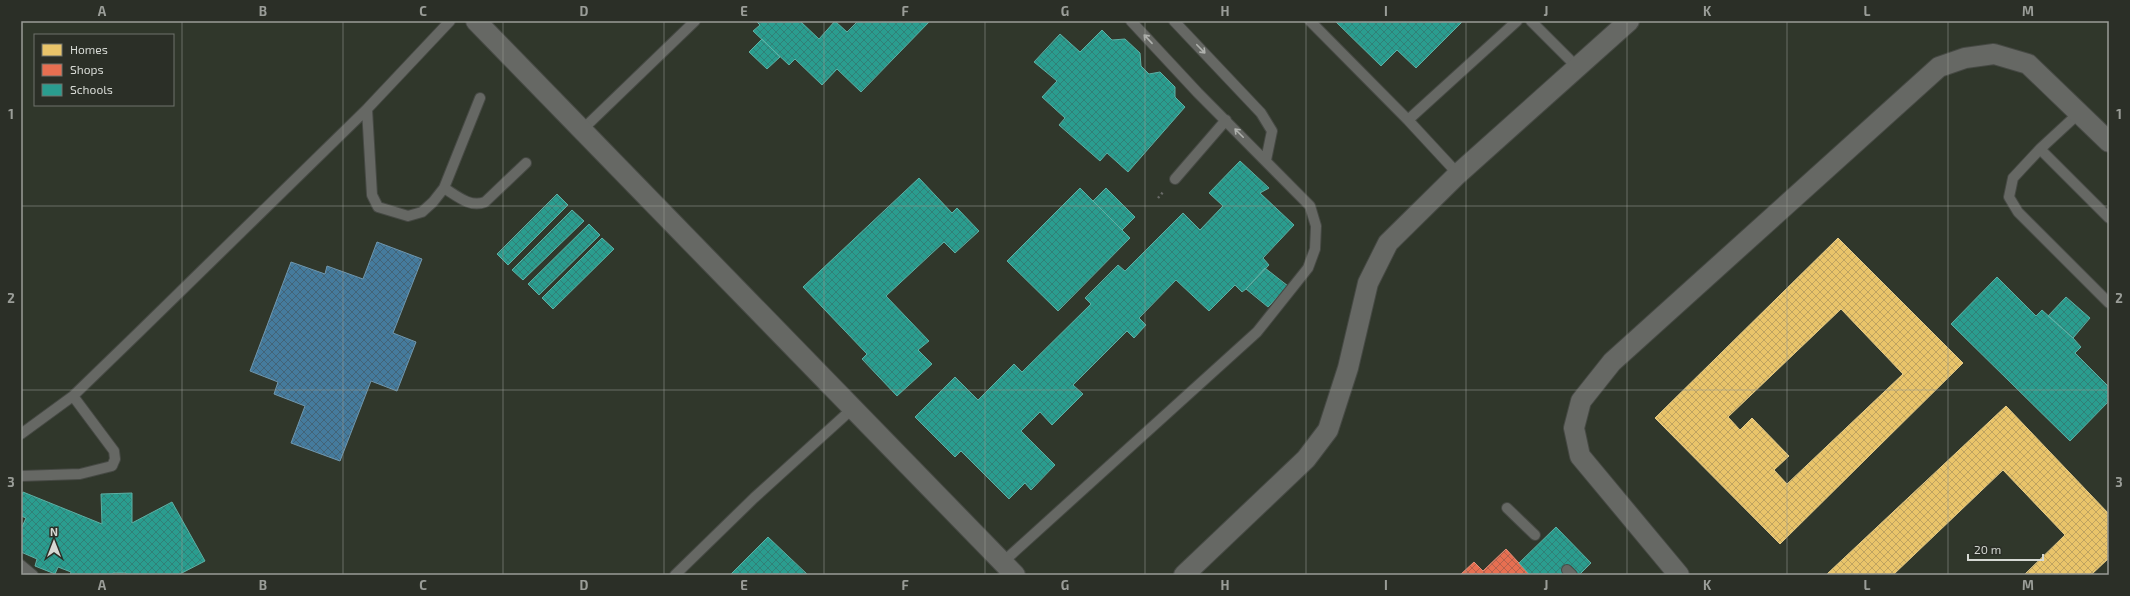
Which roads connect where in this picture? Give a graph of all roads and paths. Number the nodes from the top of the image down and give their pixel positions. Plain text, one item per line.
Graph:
1 (450, 21) edge
2 (476, 21) edge
3 (695, 21) edge
4 (1131, 21) edge
5 (1174, 21) edge
6 (1310, 21) edge
7 (1517, 21) edge
8 (1531, 21) edge
9 (1629, 21) edge
10 (1577, 67) junction
11 (480, 98) dead end
12 (367, 109) junction
13 (2079, 113) junction
14 (1226, 120) junction
15 (1408, 120) junction
16 (582, 130) junction
17 (2109, 142) edge
18 (2040, 148) junction
19 (1266, 160) junction
20 (526, 164) dead end
21 (1458, 174) junction
22 (1175, 179) dead end
23 (444, 188) junction
24 (2109, 218) edge
25 (2109, 302) edge
26 (73, 396) junction
27 (852, 409) junction
28 (21, 434) edge
29 (21, 476) edge
30 (1507, 508) dead end
31 (1535, 535) dead end
32 (21, 565) edge
33 (1009, 569) edge
34 (33, 575) edge
35 (675, 575) edge
36 (1184, 575) edge
37 (1679, 575) edge

1 - 12 lane
2 - 16 street
3 - 16 lane
14 -> 4 lane
5 -> 19 lane
6 - 15 lane
7 - 15 lane
8 - 10 lane
9 - 10 street
10 - 21 street
11 - 23 lane
12 - 23 lane
12 - 26 lane
13 - 17 street
13 - 18 lane
13 - 37 street
19 -> 14 lane
14 - 22 lane
15 - 21 lane
16 - 27 street
18 - 24 lane
18 - 25 lane
19 - 33 lane
20 - 23 lane
21 - 36 street
26 - 28 lane
26 - 29 lane
27 - 33 street
27 - 35 lane
30 - 31 lane
32 - 34 lane

